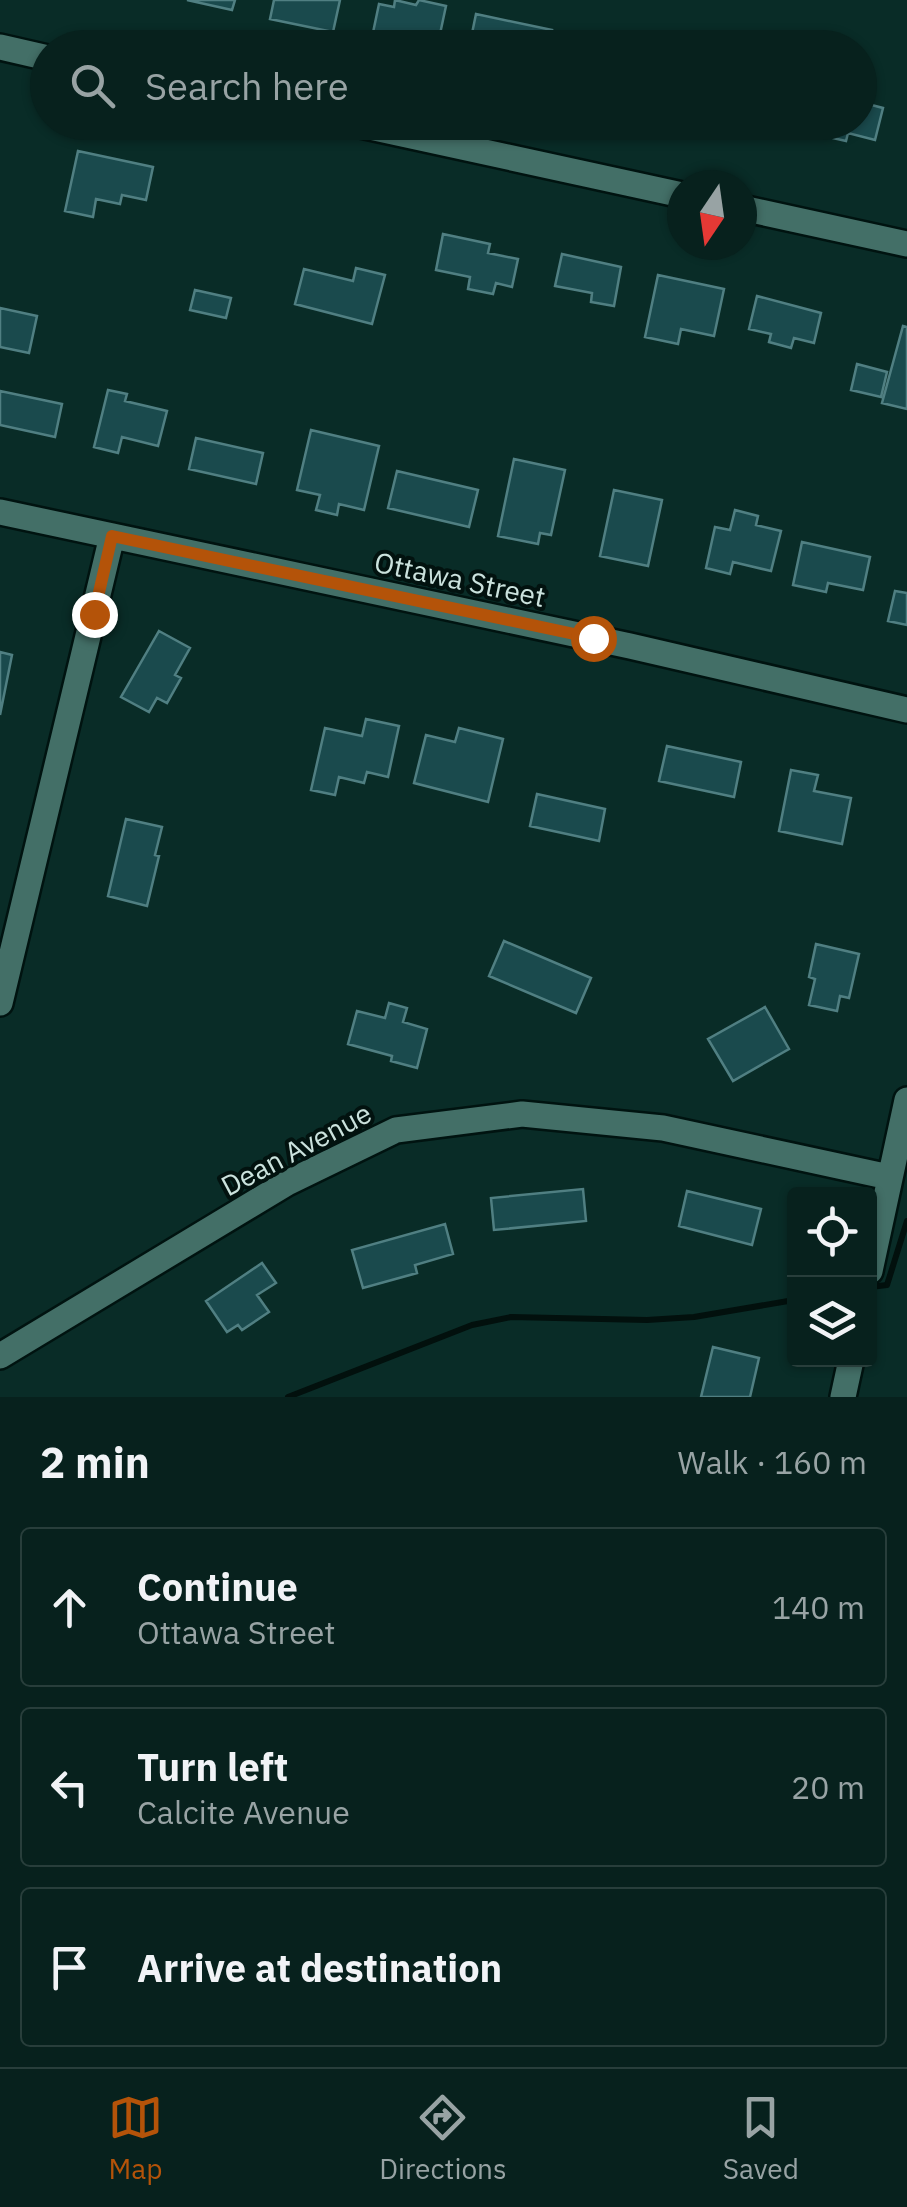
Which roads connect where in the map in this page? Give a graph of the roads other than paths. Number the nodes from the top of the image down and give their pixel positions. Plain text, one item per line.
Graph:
1 (0, 47) edge
2 (30, 54) edge
3 (429, 140) edge
4 (667, 192) edge
5 (757, 211) edge
6 (907, 244) edge
7 (0, 512) edge
8 (112, 536) junction
9 (907, 710) edge
10 (0, 1003) edge
11 (907, 1100) edge
12 (889, 1178) junction
13 (877, 1237) edge
14 (0, 1356) edge
15 (849, 1367) edge
16 (843, 1397) edge

1 - 2 street
3 - 4 street
5 - 6 street
7 - 8 street, Ottawa Street
8 - 9 street, Ottawa Street
8 - 10 street
11 - 12 street
12 - 13 street
12 - 14 street, Dean Avenue
15 - 16 street

